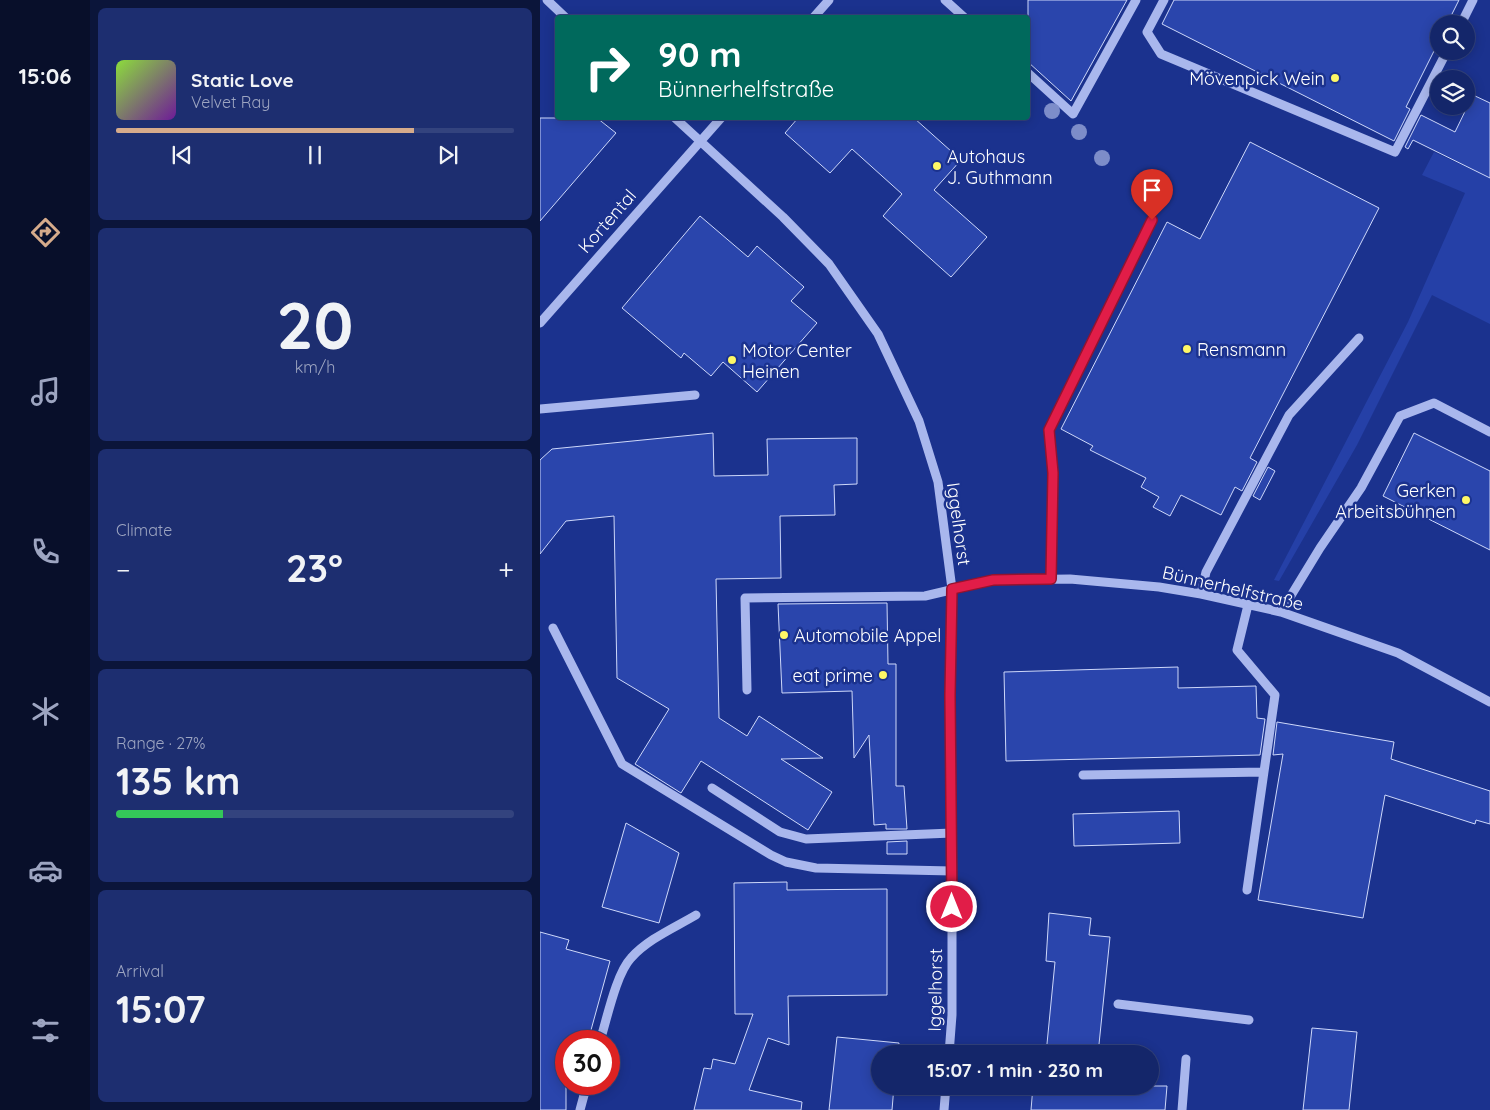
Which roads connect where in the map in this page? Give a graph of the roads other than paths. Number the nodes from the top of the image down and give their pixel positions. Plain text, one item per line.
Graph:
1 (547, 0) edge
2 (829, 0) edge
3 (945, 0) edge
4 (1136, 0) edge
5 (1164, 0) edge
6 (1473, 0) edge
7 (563, 15) edge
8 (816, 15) edge
9 (962, 15) edge
10 (1466, 15) edge
11 (1442, 60) edge
12 (1030, 75) edge
13 (677, 120) edge
14 (719, 120) edge
15 (700, 140) junction
16 (1152, 220) dead end
17 (540, 323) edge
18 (1359, 338) dead end
19 (695, 395) dead end
20 (540, 409) edge
21 (1490, 432) edge
22 (1051, 579) junction
23 (952, 589) junction
24 (1201, 594) junction
25 (1248, 605) junction
26 (1281, 612) junction
27 (553, 628) dead end
28 (747, 690) dead end
29 (1490, 702) edge
30 (1264, 772) junction
31 (1083, 775) dead end
32 (712, 788) dead end
33 (952, 833) junction
34 (952, 871) junction
35 (1247, 890) dead end
36 (696, 915) dead end
37 (1118, 1004) dead end
38 (1249, 1020) dead end
39 (603, 1030) edge
40 (950, 1045) edge
41 (1186, 1059) dead end
42 (584, 1095) edge
43 (945, 1095) edge
44 (580, 1110) edge
45 (944, 1110) edge
46 (1182, 1110) edge

1 - 7 street
2 - 8 street
3 - 9 street
4 - 12 street
5 - 11 street
6 - 10 street
13 - 15 street, Iggelhorst
14 - 15 street, Kortental
15 - 17 street, Kortental
15 - 23 street, Iggelhorst
16 - 22 street
18 - 24 street
19 - 20 street
21 - 26 street
22 - 23 street, Bünnerhelfstraße
22 - 24 street, Bünnerhelfstraße
23 - 28 street, Bünnerhelfstraße
23 - 33 street, Iggelhorst
24 - 25 street, Bünnerhelfstraße
25 - 26 street, Bünnerhelfstraße
25 - 30 street
26 - 29 street, Bünnerhelfstraße
27 - 34 street
30 - 31 street
30 - 35 street
32 - 33 street
33 - 34 street, Iggelhorst
34 - 40 street, Iggelhorst
36 - 39 street
37 - 38 street
41 - 46 street
42 - 44 street
43 - 45 street

